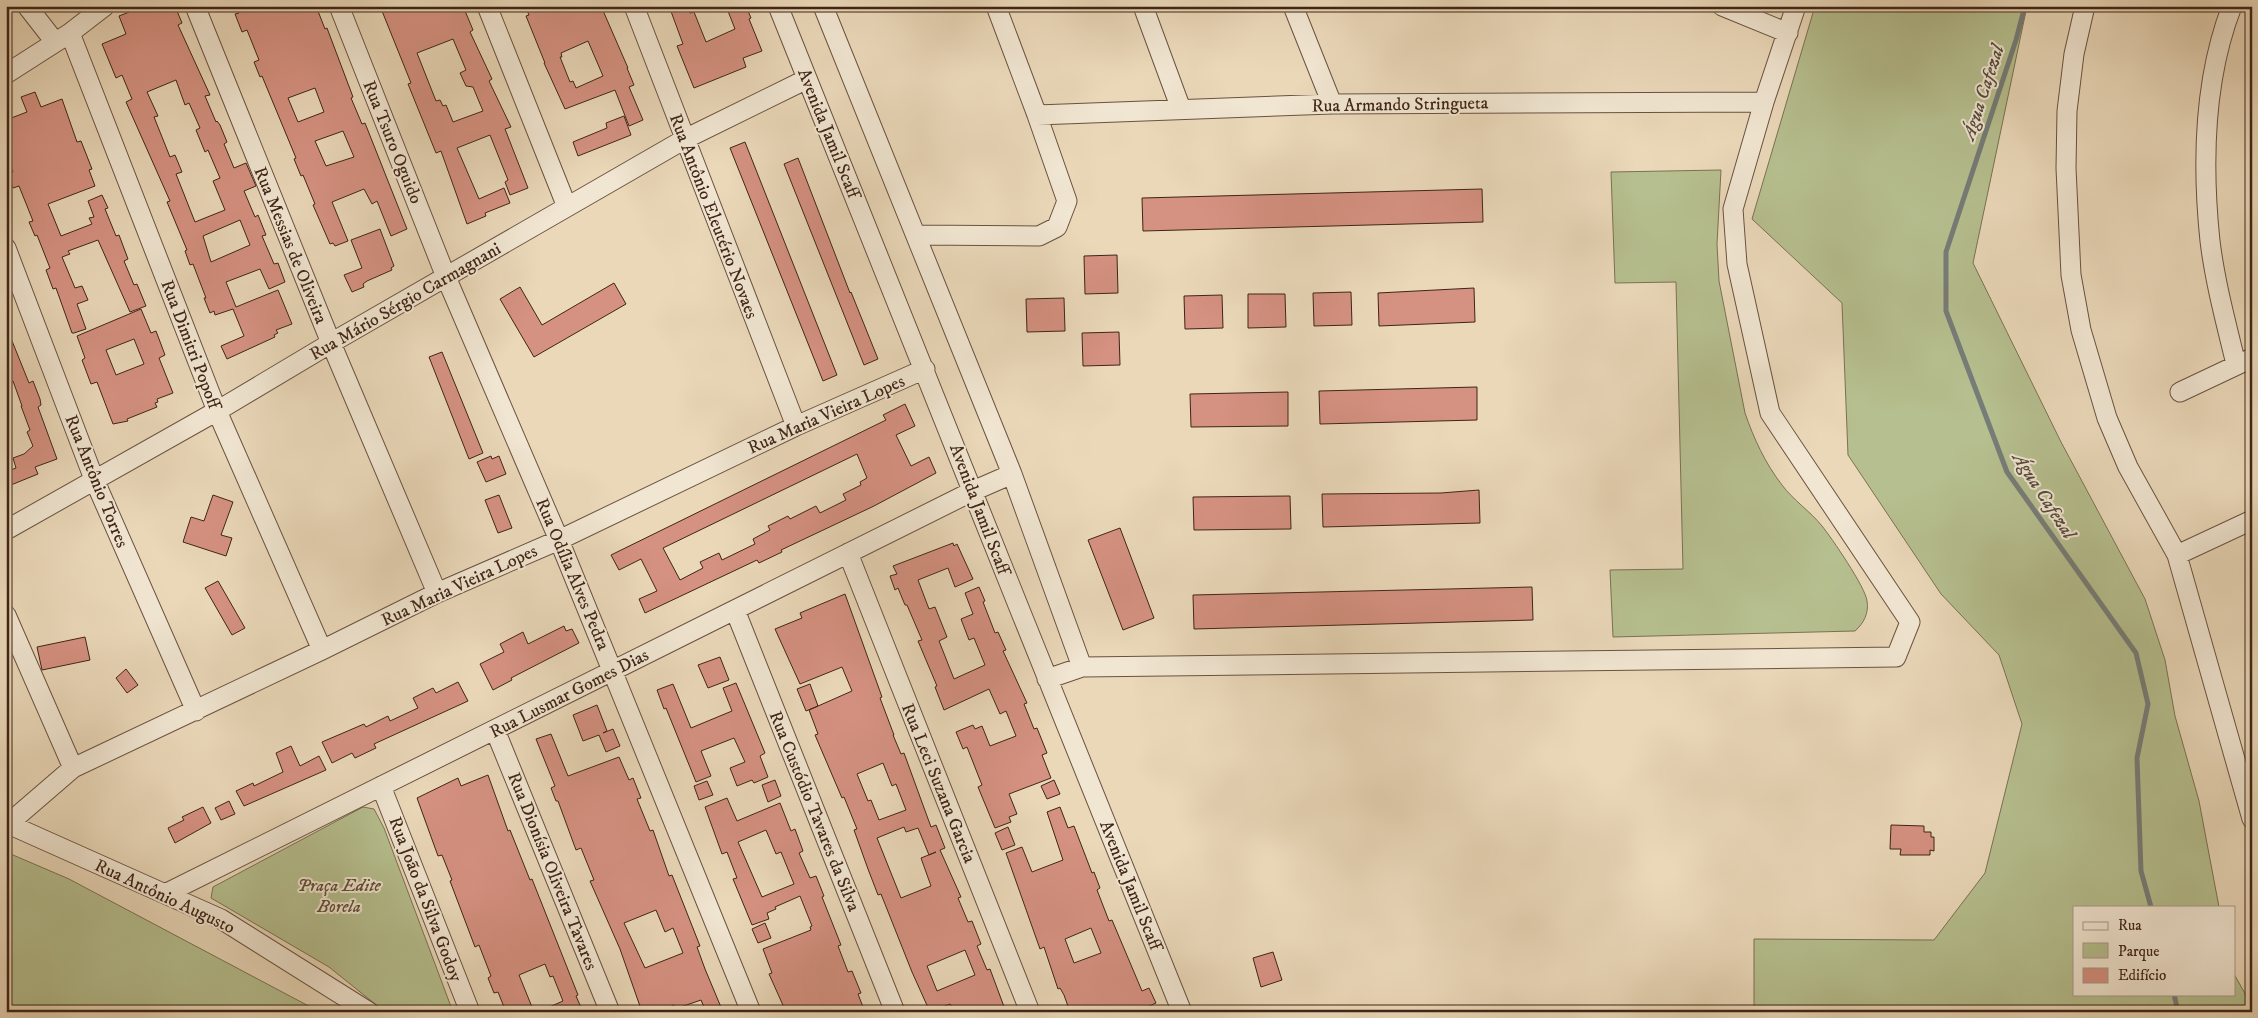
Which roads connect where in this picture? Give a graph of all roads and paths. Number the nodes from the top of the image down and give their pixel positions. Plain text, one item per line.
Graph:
1 (27, 6) edge
2 (105, 6) edge
3 (195, 6) edge
4 (339, 6) edge
5 (487, 6) edge
6 (634, 6) edge
7 (778, 6) edge
8 (823, 6) edge
9 (996, 6) edge
10 (1144, 6) edge
11 (1294, 6) edge
12 (1722, 6) edge
13 (1796, 6) edge
14 (2085, 6) edge
15 (2232, 6) edge
16 (1788, 33) junction
17 (62, 38) junction
18 (6, 74) edge
19 (807, 79) junction
20 (1764, 102) junction
21 (1332, 104) junction
22 (1181, 110) junction
23 (1038, 115) junction
24 (684, 140) junction
25 (566, 207) junction
26 (917, 235) junction
27 (6, 248) edge
28 (446, 277) junction
29 (331, 343) junction
30 (2244, 361) edge
31 (925, 369) junction
32 (2180, 392) dead end
33 (217, 412) junction
34 (796, 426) junction
35 (1012, 474) junction
36 (94, 479) junction
37 (974, 491) junction
38 (2252, 520) edge
39 (6, 530) edge
40 (559, 540) junction
41 (848, 554) junction
42 (2177, 555) junction
43 (437, 593) junction
44 (735, 610) junction
45 (6, 615) edge
46 (322, 650) junction
47 (1082, 667) junction
48 (613, 671) junction
49 (1047, 679) junction
50 (196, 711) junction
51 (495, 730) junction
52 (74, 768) junction
53 (381, 786) junction
54 (2252, 819) edge
55 (7, 823) edge
56 (164, 894) junction
57 (369, 1012) edge
58 (470, 1012) edge
59 (610, 1012) edge
60 (751, 1012) edge
61 (895, 1012) edge
62 (1030, 1012) edge
63 (1182, 1012) edge

1 - 17 street, Rua Dimitri Popoff
2 - 17 street
3 - 29 street, Rua Messias de Oliveira
4 - 28 street, Rua Tsuro Oguido
5 - 25 street
6 - 24 street, Rua Antônio Eleutério Novaes
7 - 19 street, Avenida Jamil Scaff
8 - 26 street
9 - 23 street
10 - 22 street
11 - 21 street
12 - 16 street
13 - 16 street
14 - 42 street
15 - 30 street
16 - 20 street
17 - 18 street
17 - 33 street, Rua Dimitri Popoff
19 - 24 street, Rua Mário Sérgio Carmagnani
19 - 31 street, Avenida Jamil Scaff
20 - 21 street, Rua Armando Stringueta
20 - 47 street
21 - 22 street, Rua Armando Stringueta
22 - 23 street, Rua Armando Stringueta
23 - 26 street
24 - 25 street, Rua Mário Sérgio Carmagnani
24 - 34 street, Rua Antônio Eleutério Novaes
25 - 28 street, Rua Mário Sérgio Carmagnani
26 - 35 street
27 - 36 street, Rua Antônio Torres
28 - 29 street, Rua Mário Sérgio Carmagnani
28 - 40 street, Rua Odília Alves Pedra
29 - 33 street, Rua Mário Sérgio Carmagnani
29 - 43 street, Rua Messias de Oliveira
30 - 32 street
31 - 34 street, Rua Maria Vieira Lopes
31 - 37 street, Avenida Jamil Scaff
33 - 36 street, Rua Mário Sérgio Carmagnani
33 - 46 street, Rua Dimitri Popoff
34 - 40 street, Rua Maria Vieira Lopes
35 - 37 street, Rua Lusmar Gomes Dias
35 - 47 street
36 - 39 street, Rua Mário Sérgio Carmagnani
36 - 50 street, Rua Antônio Torres
37 - 41 street, Rua Lusmar Gomes Dias
37 - 49 street, Avenida Jamil Scaff
38 - 42 street
40 - 43 street, Rua Maria Vieira Lopes
40 - 48 street, Rua Odília Alves Pedra
41 - 44 street, Rua Lusmar Gomes Dias
41 - 62 street, Rua Leci Suzana Garcia
42 - 54 street
43 - 46 street, Rua Maria Vieira Lopes
44 - 48 street, Rua Lusmar Gomes Dias
44 - 61 street, Rua Custódio Tavares da Silva
45 - 52 street
46 - 50 street, Rua Maria Vieira Lopes
47 - 49 street
48 - 51 street, Rua Lusmar Gomes Dias
48 - 60 street, Rua Odília Alves Pedra
49 - 63 street, Avenida Jamil Scaff
50 - 52 street, Rua Maria Vieira Lopes
51 - 53 street, Rua Lusmar Gomes Dias
51 - 59 street, Rua Dionísia Oliveira Tavares
52 - 55 street, Rua Maria Vieira Lopes
53 - 56 street, Rua Lusmar Gomes Dias
53 - 58 street, Rua João da Silva Godoy
55 - 56 street, Rua Antônio Augusto
56 - 57 street, Rua Antônio Augusto

